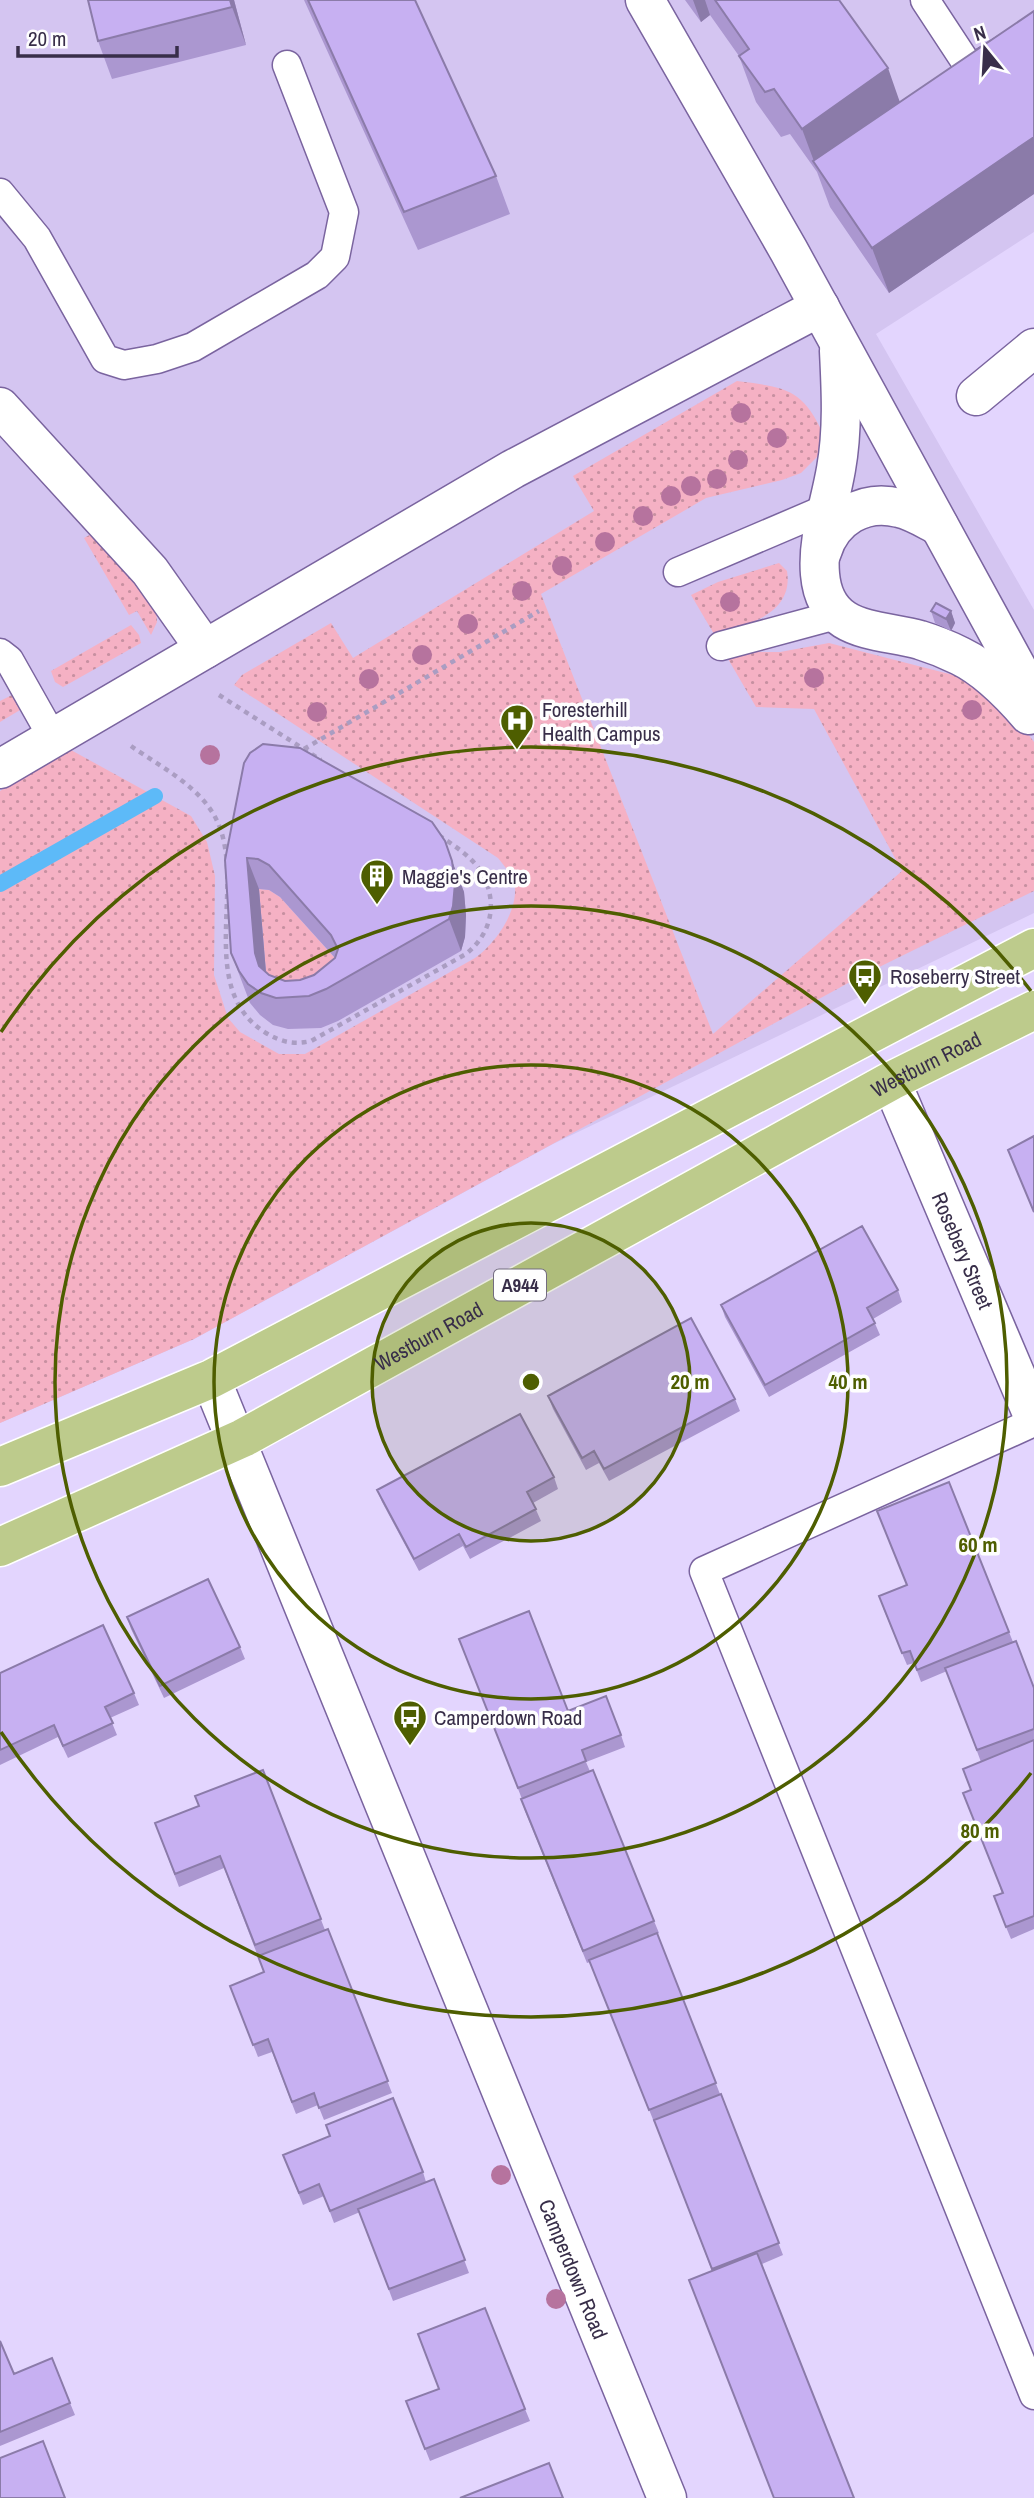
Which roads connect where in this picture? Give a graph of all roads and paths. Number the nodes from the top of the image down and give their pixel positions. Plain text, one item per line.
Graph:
1 (645, 0) edge
2 (925, 0) edge
3 (1034, 31) edge
4 (287, 65) dead end
5 (0, 193) edge
6 (820, 307) junction
7 (839, 342) junction
8 (1034, 348) edge
9 (976, 396) dead end
10 (0, 407) edge
11 (828, 508) junction
12 (939, 526) junction
13 (821, 557) junction
14 (678, 572) dead end
15 (540, 611) dead end
16 (836, 615) junction
17 (721, 646) dead end
18 (0, 653) edge
19 (189, 657) junction
20 (1034, 699) edge
21 (89, 717) junction
22 (1034, 720) edge
23 (52, 738) junction
24 (304, 749) junction
25 (326, 763) edge
26 (0, 769) edge
27 (436, 834) edge
28 (1034, 948) edge
29 (1034, 1010) edge
30 (891, 1081) junction
31 (211, 1379) junction
32 (1034, 1420) edge
33 (237, 1441) junction
34 (0, 1467) edge
35 (0, 1547) edge
36 (1034, 2395) edge
37 (667, 2498) edge

1 - 6 street
2 - 3 lane
4 - 5 lane
6 - 7 street
6 - 19 street
7 - 11 street
7 - 12 street
8 - 9 street
10 - 19 street
11 - 13 street
11 - 14 lane
12 - 13 street
12 - 20 street
13 - 16 street
15 - 24 path
16 - 17 lane
16 - 22 street
18 - 23 lane
19 - 21 street
19 - 24 path
21 - 23 street
21 - 27 path
23 - 26 street
24 - 25 path
28 - 31 main road
29 - 30 main road, Westburn Road / A944
30 - 32 street, Rosebery Street
30 - 33 main road, Westburn Road / A944
31 - 33 street, Camperdown Road
31 - 34 main road
32 - 36 lane
33 - 35 main road, Westburn Road / A944
33 - 37 street, Camperdown Road

